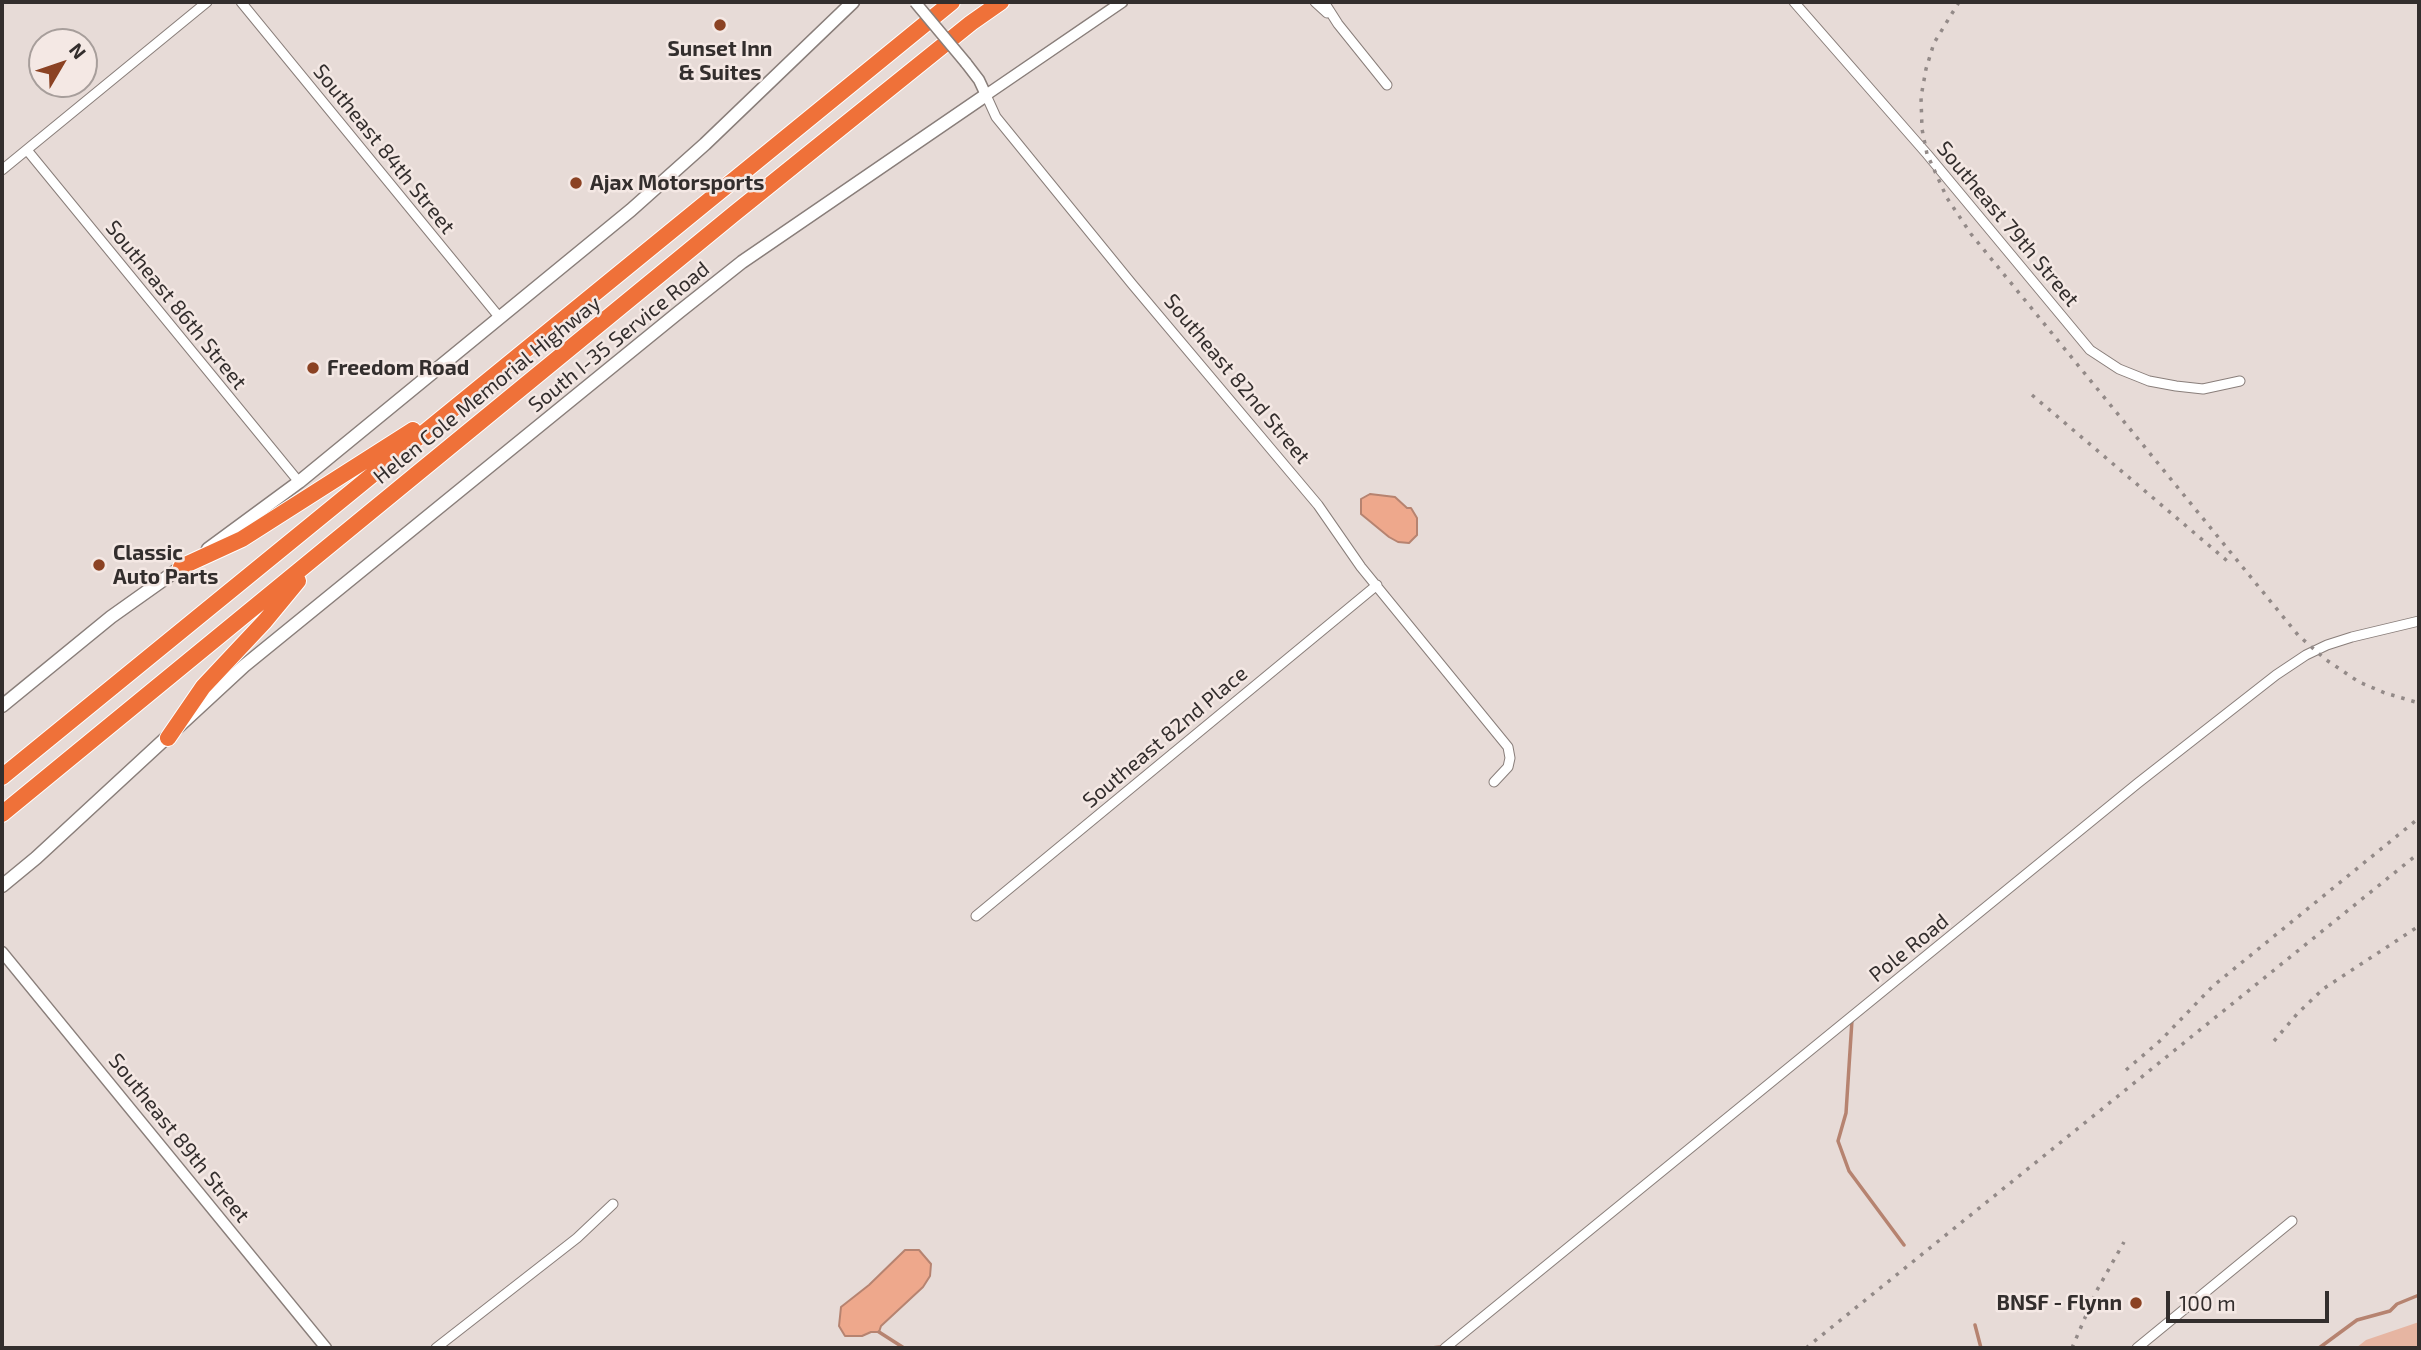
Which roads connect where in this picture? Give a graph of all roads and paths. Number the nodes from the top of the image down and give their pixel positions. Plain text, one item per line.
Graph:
1 (207, 2) edge
2 (241, 2) edge
3 (853, 2) edge
4 (915, 2) edge
5 (952, 2) edge
6 (1001, 2) edge
7 (1122, 2) edge
8 (1315, 2) edge
9 (1324, 2) edge
10 (1794, 2) edge
11 (1338, 24) junction
12 (1387, 85) dead end
13 (986, 95) junction
14 (27, 150) junction
15 (2, 170) edge
16 (500, 318) junction
17 (2240, 381) dead end
18 (474, 391) junction
19 (299, 482) junction
20 (322, 552) junction
21 (181, 567) junction
22 (1377, 585) junction
23 (2419, 621) edge
24 (2, 706) edge
25 (168, 738) junction
26 (2, 777) edge
27 (1494, 782) dead end
28 (2, 814) edge
29 (19, 872) junction
30 (2, 875) edge
31 (2, 886) edge
32 (976, 916) dead end
33 (2, 952) edge
34 (613, 1204) dead end
35 (2292, 1220) dead end
36 (326, 1348) edge
37 (436, 1348) edge
38 (1446, 1348) edge
39 (2137, 1348) edge

1 - 14 street
2 - 16 street, Southeast 84th Street
3 - 16 main road
4 - 13 street, Southeast 82nd Street, bridge
5 - 18 highway, Helen Cole Memorial Highway
6 - 20 highway, Helen Cole Memorial Highway
7 - 13 street, South I-35 Service Road
8 - 11 street
9 - 11 street
10 - 17 street, Southeast 79th Street
11 - 12 street
13 - 22 street, Southeast 82nd Street
13 - 25 main road, South I-35 Service Road
14 - 15 street
14 - 19 street, Southeast 86th Street
16 - 19 main road
18 - 21 highway
18 - 26 highway, Helen Cole Memorial Highway
19 - 21 main road
20 - 25 highway
20 - 28 highway, Helen Cole Memorial Highway
21 - 24 main road
22 - 27 street, Southeast 82nd Street
22 - 32 street, Southeast 82nd Place
23 - 38 street, Pole Road
25 - 29 main road, South I-35 Service Road
29 - 30 main road
29 - 31 main road, South I-35 Service Road
33 - 36 street, Southeast 89th Street
34 - 37 street
35 - 39 street

